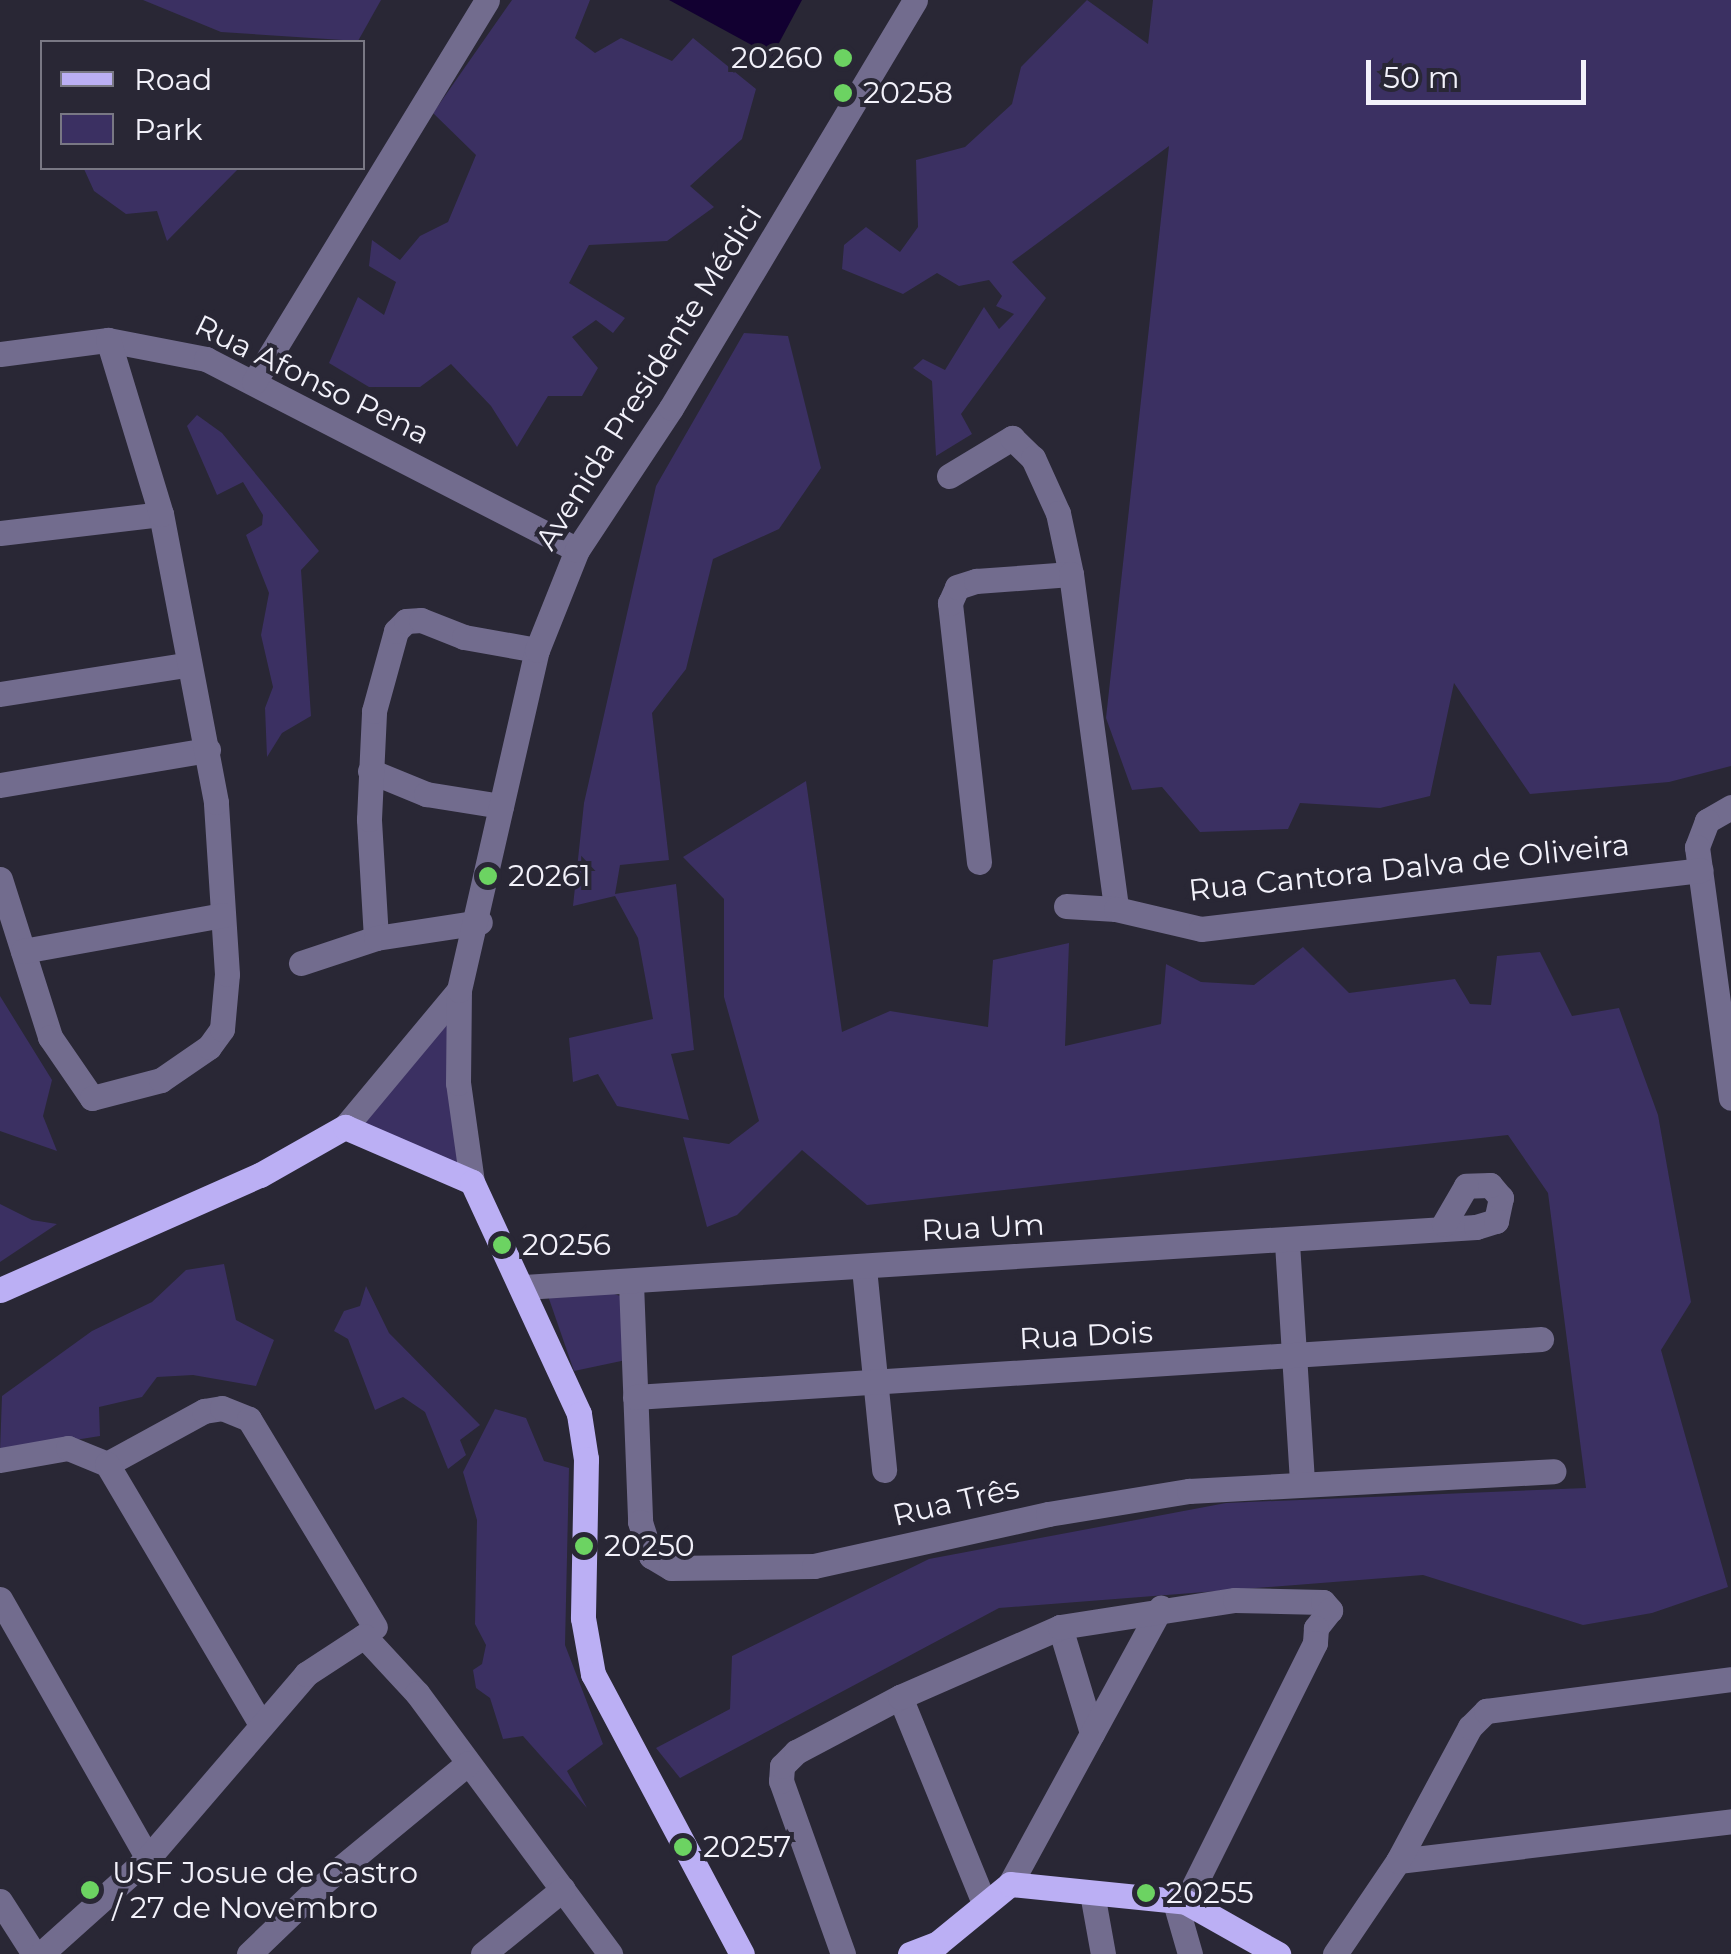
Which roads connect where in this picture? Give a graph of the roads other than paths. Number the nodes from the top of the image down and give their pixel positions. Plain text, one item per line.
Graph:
1 (915, 0) edge
2 (481, 2) edge
3 (108, 340) junction
4 (0, 354) edge
5 (254, 382) junction
6 (949, 476) dead end
7 (162, 514) junction
8 (0, 534) edge
9 (577, 550) junction
10 (1071, 574) junction
11 (537, 650) junction
12 (186, 665) junction
13 (0, 694) edge
14 (208, 750) junction
15 (370, 771) junction
16 (0, 784) edge
17 (501, 806) junction
18 (1730, 807) edge
19 (979, 862) dead end
20 (1701, 870) junction
21 (0, 879) edge
22 (1066, 906) dead end
23 (1116, 909) junction
24 (223, 914) junction
25 (480, 922) junction
26 (376, 938) junction
27 (23, 951) junction
28 (1721, 952) edge
29 (300, 963) dead end
30 (460, 990) junction
31 (1731, 1098) edge
32 (345, 1127) junction
33 (472, 1182) junction
34 (1444, 1224) dead end
35 (1287, 1243) junction
36 (864, 1268) junction
37 (631, 1283) junction
38 (524, 1287) junction
39 (0, 1290) edge
40 (1542, 1339) dead end
41 (1296, 1358) junction
42 (873, 1381) junction
43 (634, 1397) junction
44 (0, 1460) edge
45 (106, 1464) junction
46 (884, 1470) dead end
47 (1553, 1472) dead end
48 (1302, 1483) junction
49 (0, 1599) edge
50 (1161, 1607) junction
51 (375, 1627) dead end
52 (1060, 1627) junction
53 (1731, 1680) edge
54 (900, 1697) junction
55 (260, 1724) junction
56 (1092, 1733) junction
57 (468, 1763) junction
58 (1731, 1821) edge
59 (148, 1858) junction
60 (1398, 1860) junction
61 (1010, 1884) junction
62 (563, 1889) junction
63 (1092, 1893) junction
64 (982, 1900) junction
65 (0, 1901) edge
66 (1181, 1902) junction
67 (938, 1949) edge
68 (37, 1954) edge
69 (250, 1954) edge
70 (484, 1954) edge
71 (610, 1954) edge
72 (742, 1954) edge
73 (844, 1954) edge
74 (910, 1954) edge
75 (1103, 1954) edge
76 (1190, 1954) edge
77 (1278, 1954) edge
78 (1335, 1954) edge

1 - 9 street, Avenida Presidente Médici
2 - 5 street
3 - 4 street, Rua Afonso Pena
3 - 5 street, Rua Afonso Pena
3 - 7 street
5 - 9 street, Rua Afonso Pena
6 - 10 street
7 - 8 street
7 - 12 street
9 - 11 street, Avenida Presidente Médici
10 - 19 street
10 - 23 street
11 - 15 street
11 - 17 street, Avenida Presidente Médici
12 - 13 street
12 - 14 street
14 - 16 street
14 - 24 street
15 - 17 street
15 - 26 street
17 - 25 street, Avenida Presidente Médici
18 - 20 street
20 - 23 street, Rua Cantora Dalva de Oliveira
20 - 28 street
21 - 27 street
22 - 23 street, Rua Cantora Dalva de Oliveira
24 - 27 street
24 - 27 street
25 - 26 street
25 - 30 street, Avenida Presidente Médici
26 - 29 street
28 - 31 street
30 - 32 street, Avenida Presidente Médici
30 - 33 street, Avenida Presidente Médici
32 - 33 main road
32 - 39 main road
33 - 38 main road
34 - 35 street, Rua Um
35 - 36 street, Rua Um
35 - 41 street
36 - 37 street, Rua Um
36 - 42 street
37 - 38 street, Rua Um
37 - 43 street, Rua Três
38 - 72 main road
40 - 41 street, Rua Dois
41 - 42 street, Rua Dois
41 - 48 street
42 - 43 street, Rua Dois
42 - 46 street
43 - 48 street, Rua Três
44 - 45 street
45 - 51 street
45 - 55 street
47 - 48 street, Rua Três
49 - 59 street
50 - 52 street
50 - 56 street
50 - 66 street
52 - 54 street
52 - 56 street
53 - 60 street
54 - 64 street
54 - 73 street
55 - 57 street
55 - 59 street
56 - 61 street
57 - 62 street
57 - 69 street
58 - 60 street
59 - 68 street
60 - 78 street
61 - 63 main road
61 - 64 main road
62 - 70 street
62 - 71 street
63 - 66 main road
63 - 75 street
64 - 67 main road
65 - 68 street
66 - 76 street
66 - 77 main road
67 - 74 main road

